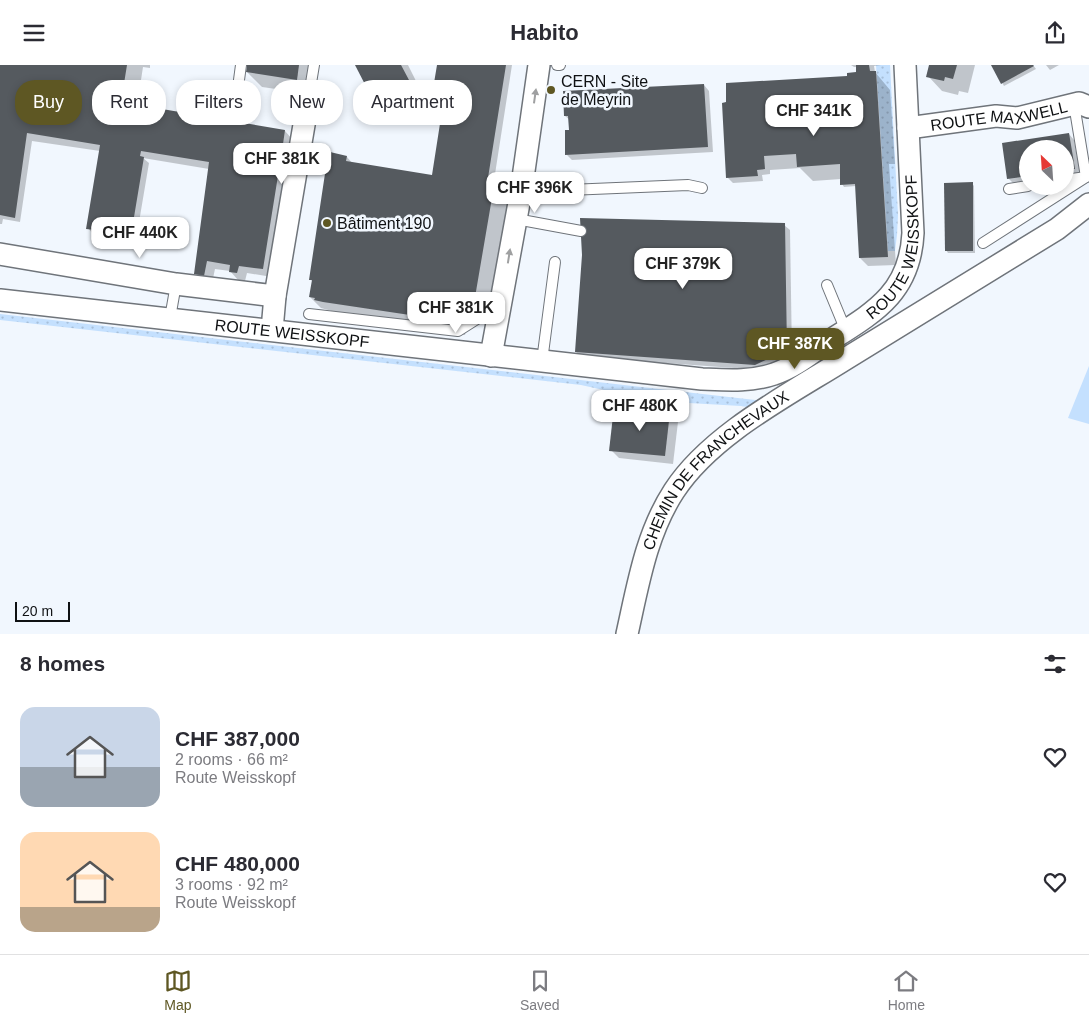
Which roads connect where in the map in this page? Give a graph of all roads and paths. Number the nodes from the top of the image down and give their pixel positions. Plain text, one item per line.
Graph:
1 (241, 65) edge
2 (314, 65) edge
3 (539, 65) edge
4 (906, 65) edge
5 (239, 80) dead end
6 (312, 80) edge
7 (1083, 103) edge
8 (304, 125) edge
9 (908, 128) junction
10 (1086, 177) junction
11 (1074, 179) edge
12 (1019, 187) edge
13 (702, 188) dead end
14 (1009, 189) dead end
15 (521, 192) junction
16 (1089, 205) edge
17 (516, 219) junction
18 (581, 231) dead end
19 (983, 243) dead end
20 (0, 254) edge
21 (555, 262) dead end
22 (176, 283) junction
23 (827, 285) dead end
24 (275, 296) junction
25 (0, 300) edge
26 (502, 304) junction
27 (308, 314) dead end
28 (170, 318) junction
29 (272, 331) junction
30 (846, 331) junction
31 (491, 356) junction
32 (542, 361) junction
33 (627, 634) edge

1 - 5 lane
2 - 6 lane
15 -> 3 street
4 - 9 street, ROUTE WEISSKOPF
7 - 9 street, ROUTE MAXWELL
7 - 10 lane
8 - 24 street
9 - 30 street, ROUTE WEISSKOPF
10 - 11 lane
10 - 19 lane
12 - 14 lane
13 - 15 lane
15 - 17 street
16 - 33 street, CHEMIN DE FRANCHEVAUX
17 - 18 lane
26 -> 17 street
20 - 22 street
21 - 32 lane
22 - 24 street
22 - 28 lane
23 - 30 lane
24 - 29 street
25 - 28 street, ROUTE WEISSKOPF
26 - 27 lane
26 - 31 street
28 - 29 street, ROUTE WEISSKOPF
29 - 31 street, ROUTE WEISSKOPF
30 - 32 street, ROUTE WEISSKOPF
31 - 32 street, ROUTE WEISSKOPF

